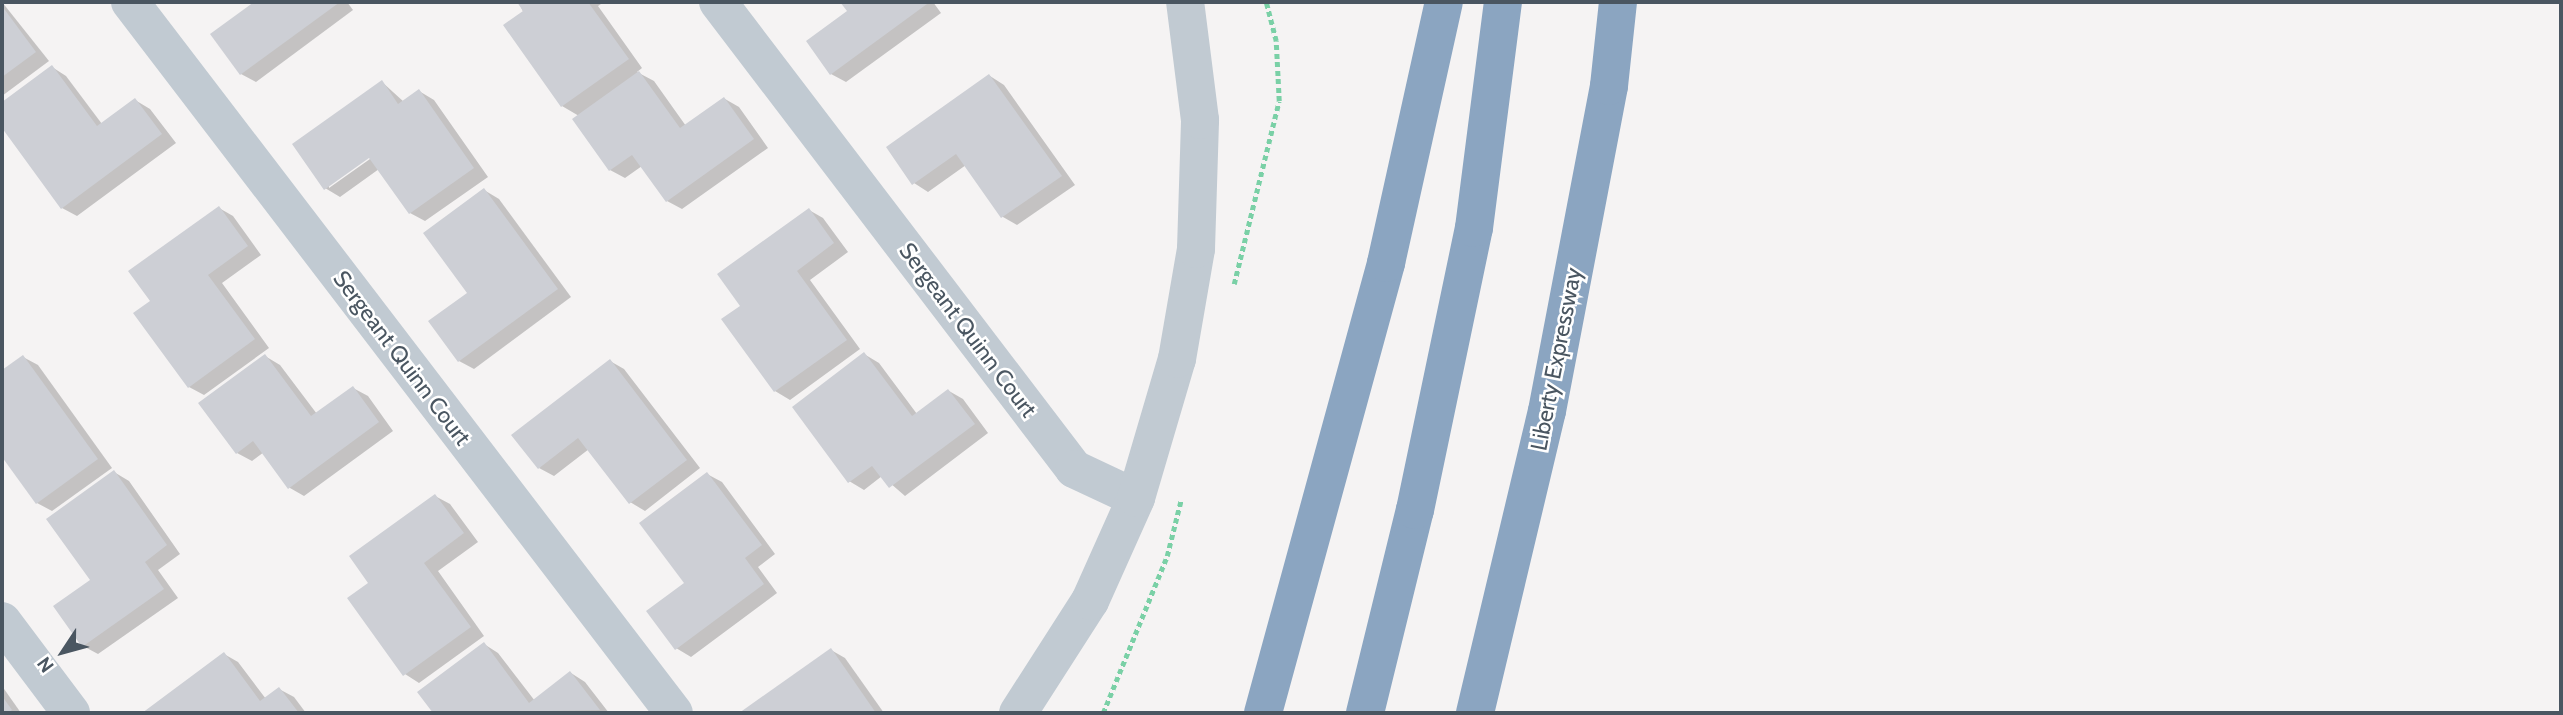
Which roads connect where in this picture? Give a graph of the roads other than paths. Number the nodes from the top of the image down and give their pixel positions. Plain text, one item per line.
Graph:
1 (130, 2) edge
2 (718, 2) edge
3 (1185, 2) edge
4 (1444, 2) edge
5 (1503, 2) edge
6 (1618, 2) edge
7 (1136, 498) junction
8 (2, 621) edge
9 (71, 713) edge
10 (674, 713) edge
11 (1018, 713) edge
12 (1264, 713) edge
13 (1365, 713) edge
14 (1475, 713) edge

1 - 10 street, Sergeant Quinn Court
2 - 7 street, Sergeant Quinn Court
3 - 7 street
4 - 12 highway
5 - 13 highway
6 - 14 highway, Liberty Expressway
7 - 11 street
8 - 9 street

